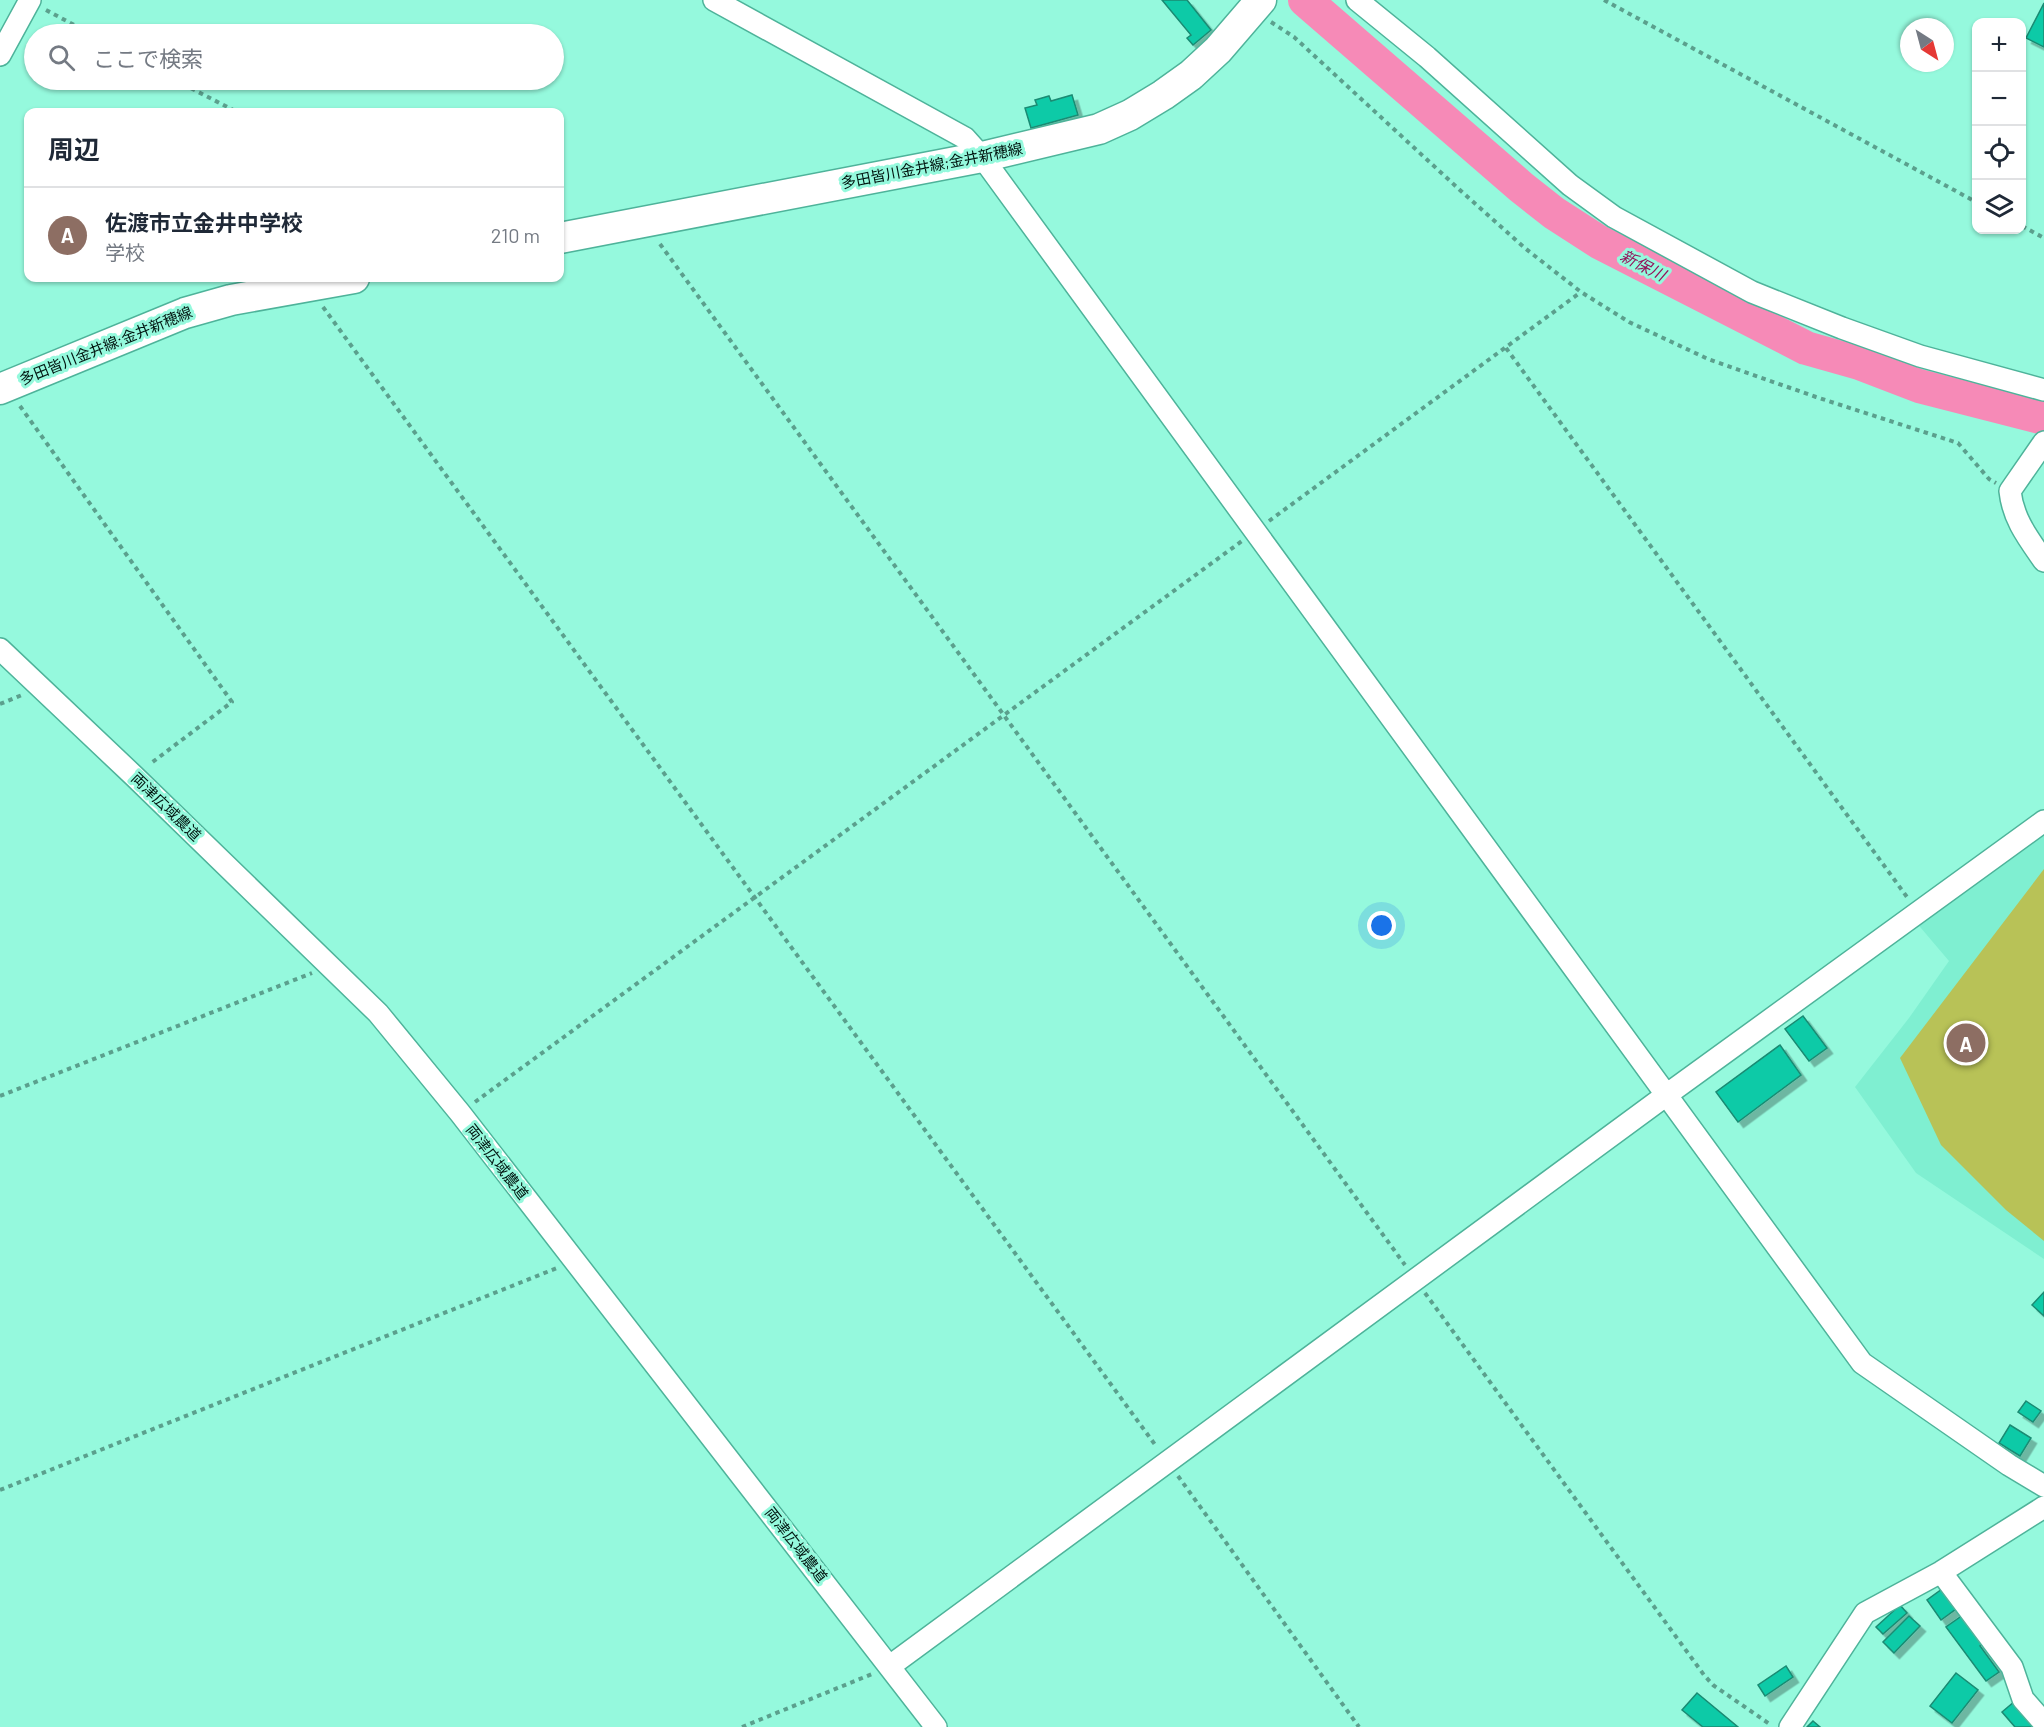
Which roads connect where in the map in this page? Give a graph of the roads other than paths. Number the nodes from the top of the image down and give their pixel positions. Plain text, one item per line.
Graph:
1 (714, 0) edge
2 (1357, 0) edge
3 (29, 1) edge
4 (1256, 5) edge
5 (0, 55) edge
6 (982, 157) junction
7 (564, 237) edge
8 (332, 282) edge
9 (3, 387) edge
10 (2044, 390) edge
11 (2041, 447) edge
12 (2044, 561) edge
13 (0, 649) edge
14 (2044, 821) edge
15 (1665, 1096) junction
16 (2044, 1486) edge
17 (2044, 1507) edge
18 (1941, 1572) junction
19 (890, 1666) junction
20 (2044, 1723) edge
21 (936, 1727) edge
22 (1790, 1727) edge

1 - 6 street
2 - 10 street
3 - 5 street
4 - 6 main road, 多田皆川金井線;金井新穂線
6 - 7 main road, 多田皆川金井線;金井新穂線
6 - 15 street
8 - 9 main road, 多田皆川金井線;金井新穂線
11 - 12 street
13 - 19 street, 両津広域農道
14 - 15 street
15 - 16 street
15 - 19 street
17 - 18 street
18 - 20 street
18 - 22 street
19 - 21 street, 両津広域農道

